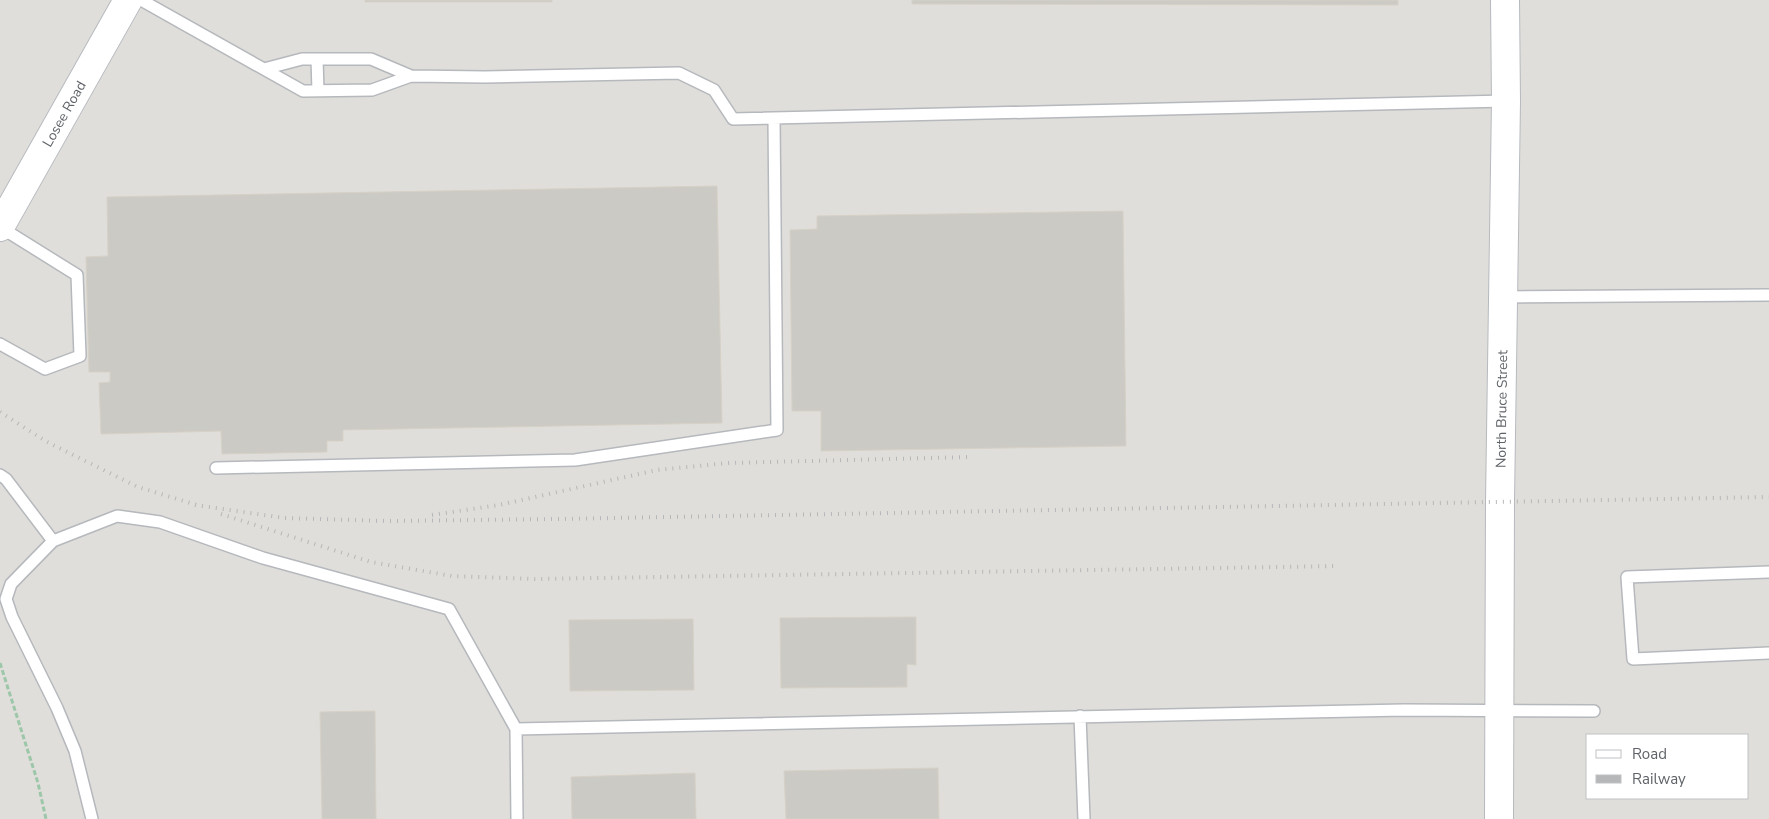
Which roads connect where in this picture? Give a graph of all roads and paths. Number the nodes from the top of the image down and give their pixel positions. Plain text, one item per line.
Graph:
1 (128, 0) edge
2 (141, 0) edge
3 (1505, 0) edge
4 (317, 59) junction
5 (264, 69) junction
6 (411, 76) junction
7 (318, 90) junction
8 (1506, 101) junction
9 (774, 118) junction
10 (0, 227) edge
11 (1769, 295) edge
12 (1503, 297) junction
13 (0, 344) edge
14 (216, 468) dead end
15 (0, 475) edge
16 (53, 541) junction
17 (1769, 572) edge
18 (1769, 653) edge
19 (0, 663) edge
20 (1499, 711) junction
21 (1594, 711) dead end
22 (1080, 716) junction
23 (516, 729) junction
24 (46, 819) edge
25 (92, 819) edge
26 (518, 819) edge
27 (1084, 819) edge
28 (1499, 819) edge

1 - 10 street, Losee Road
2 - 5 lane
3 - 8 street, North Bruce Street
4 - 5 lane
4 - 6 lane
4 - 7 lane
5 - 7 lane
6 - 7 lane
6 - 9 lane
8 - 9 lane
8 - 12 street, North Bruce Street
9 - 14 lane
10 - 13 lane
11 - 12 lane
12 - 20 street, North Bruce Street
15 - 16 lane
16 - 23 lane
16 - 25 lane
17 - 18 lane
19 - 24 path
20 - 21 lane
20 - 22 lane
20 - 28 street, North Bruce Street
22 - 23 lane
22 - 27 lane
23 - 26 lane

